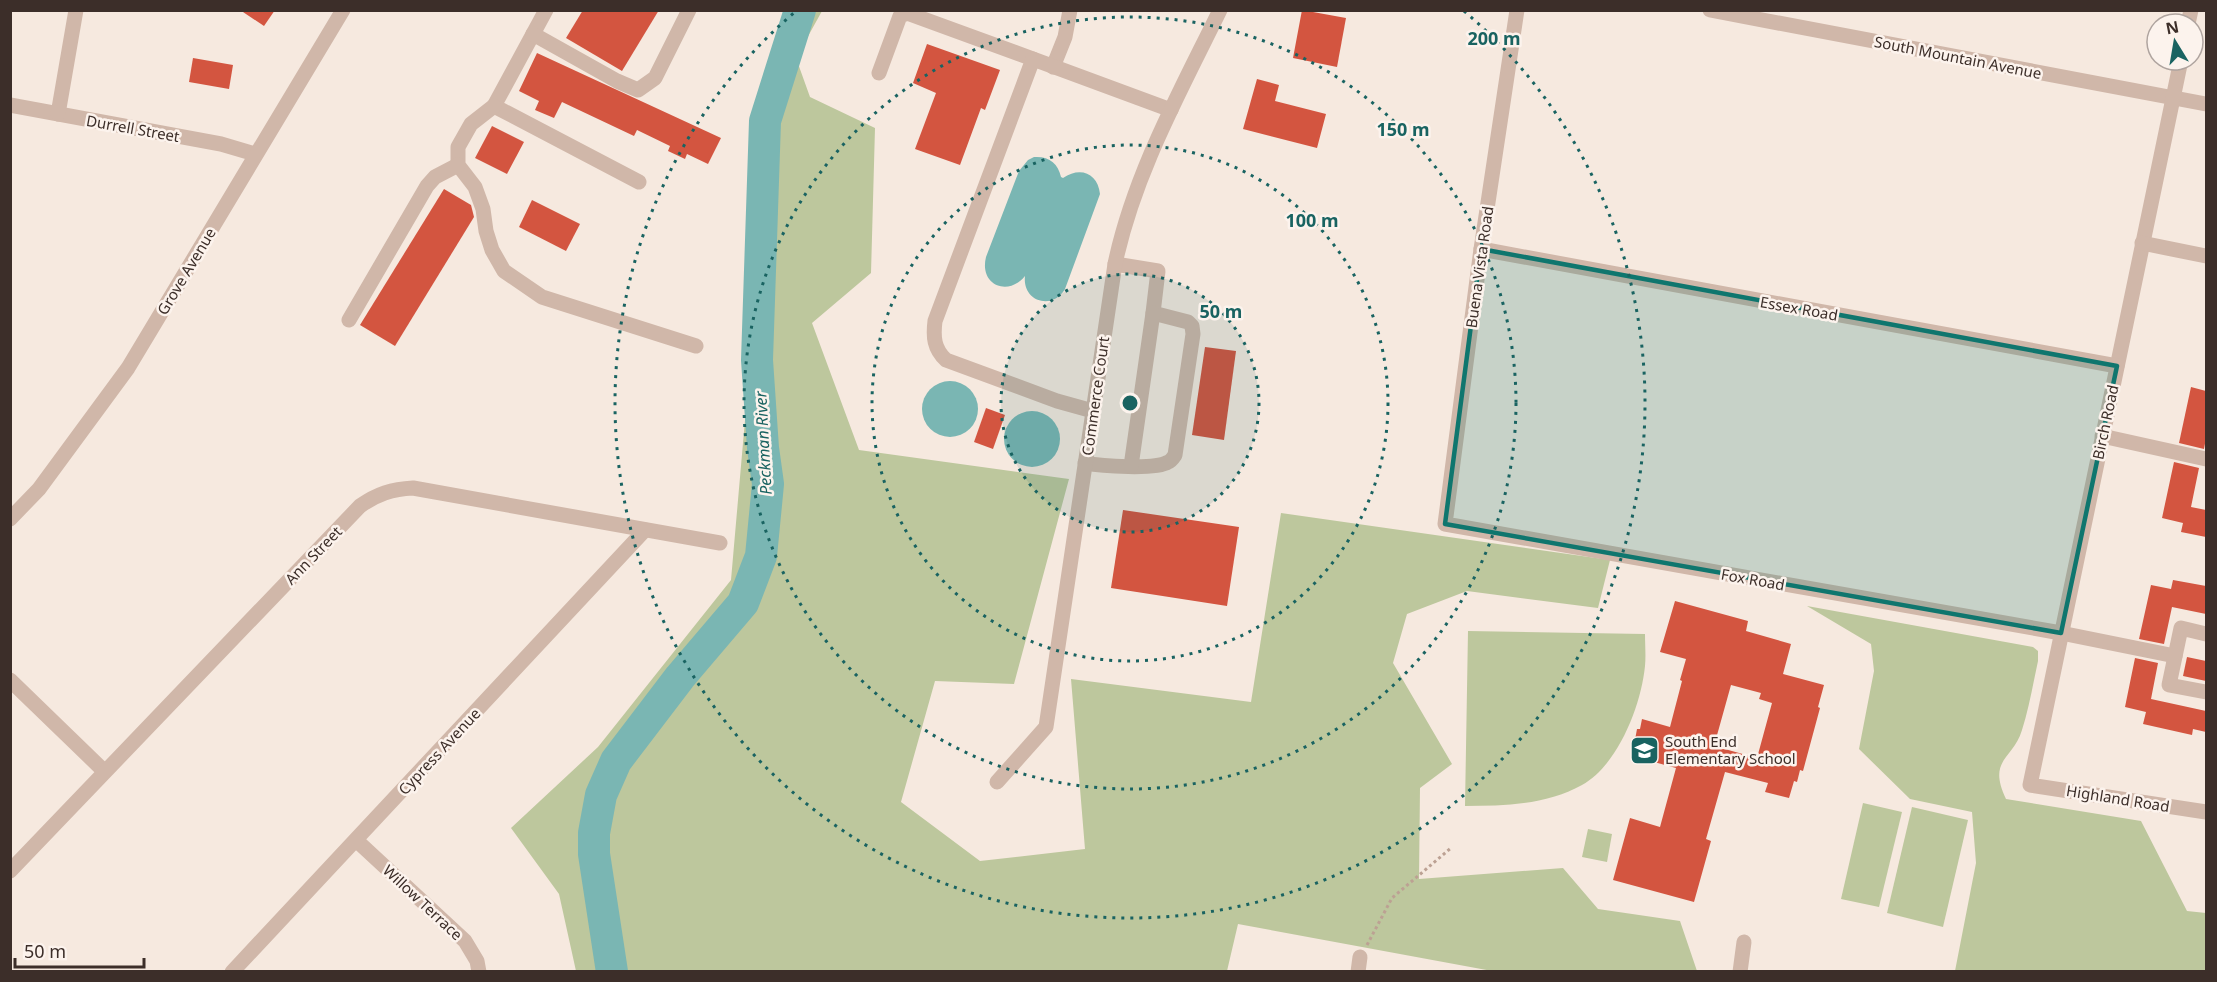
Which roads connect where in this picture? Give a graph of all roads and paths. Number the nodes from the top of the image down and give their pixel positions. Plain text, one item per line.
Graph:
1 (76, 10) edge
2 (343, 10) edge
3 (546, 10) edge
4 (689, 10) edge
5 (1070, 10) edge
6 (1220, 10) edge
7 (1517, 10) edge
8 (1710, 10) edge
9 (533, 34) junction
10 (1033, 60) junction
11 (1053, 67) junction
12 (2178, 72) edge
13 (879, 73) dead end
14 (2173, 97) junction
15 (2206, 104) edge
16 (10, 105) edge
17 (494, 106) junction
18 (1170, 110) junction
19 (58, 114) junction
20 (255, 154) junction
21 (458, 165) junction
22 (639, 182) dead end
23 (2142, 243) junction
24 (1481, 249) junction
25 (2206, 256) edge
26 (1114, 264) junction
27 (1153, 313) junction
28 (349, 320) dead end
29 (696, 346) dead end
30 (2117, 366) junction
31 (1093, 411) junction
32 (2102, 436) junction
33 (2206, 459) edge
34 (1085, 463) junction
35 (1131, 466) junction
36 (10, 519) edge
37 (1444, 524) joint
38 (645, 530) junction
39 (720, 543) dead end
40 (2061, 633) junction
41 (2206, 634) edge
42 (2175, 657) junction
43 (10, 680) edge
44 (2206, 692) edge
45 (104, 771) junction
46 (997, 782) dead end
47 (2030, 785) joint
48 (2206, 812) edge
49 (356, 840) junction
50 (1451, 848) dead end
51 (10, 871) edge
52 (1744, 942) dead end
53 (1359, 964) edge
54 (232, 972) edge
55 (479, 972) edge
56 (1740, 972) edge

1 - 19 street
2 - 20 street, Grove Avenue
3 - 9 street
4 - 9 street
5 - 11 street
6 - 18 street, Commerce Court
7 - 24 street, Buena Vista Road
8 - 14 street, South Mountain Avenue
9 - 17 street
10 - 11 street
10 - 13 street
10 - 31 street
11 - 18 street
12 - 14 street, Birch Road
14 - 15 street, South Mountain Avenue
14 - 23 street, Birch Road
16 - 19 street, Durrell Street
17 - 21 street
17 - 22 street
18 - 26 street, Commerce Court
19 - 20 street, Durrell Street
20 - 36 street, Grove Avenue
21 - 28 street
21 - 29 street
23 - 25 street
23 - 30 street, Birch Road
24 - 30 street, Essex Road
24 - 37 street, Buena Vista Road
26 - 27 street
26 - 31 street, Commerce Court
27 - 35 street
27 - 35 street
30 - 32 street, Birch Road
31 - 34 street, Commerce Court
32 - 33 street
32 - 40 street, Birch Road
34 - 35 street
34 - 46 street, Commerce Court
37 - 40 street, Fox Road
38 - 39 street, Ann Street
38 - 45 street, Ann Street
38 - 49 street, Cypress Avenue
40 - 42 street, Fox Road
40 - 47 street, Birch Road
41 - 42 street
42 - 44 street
43 - 45 street
45 - 51 street, Ann Street
47 - 48 street, Highland Road
49 - 54 street, Cypress Avenue
49 - 55 street, Willow Terrace
50 - 53 path
52 - 56 street

